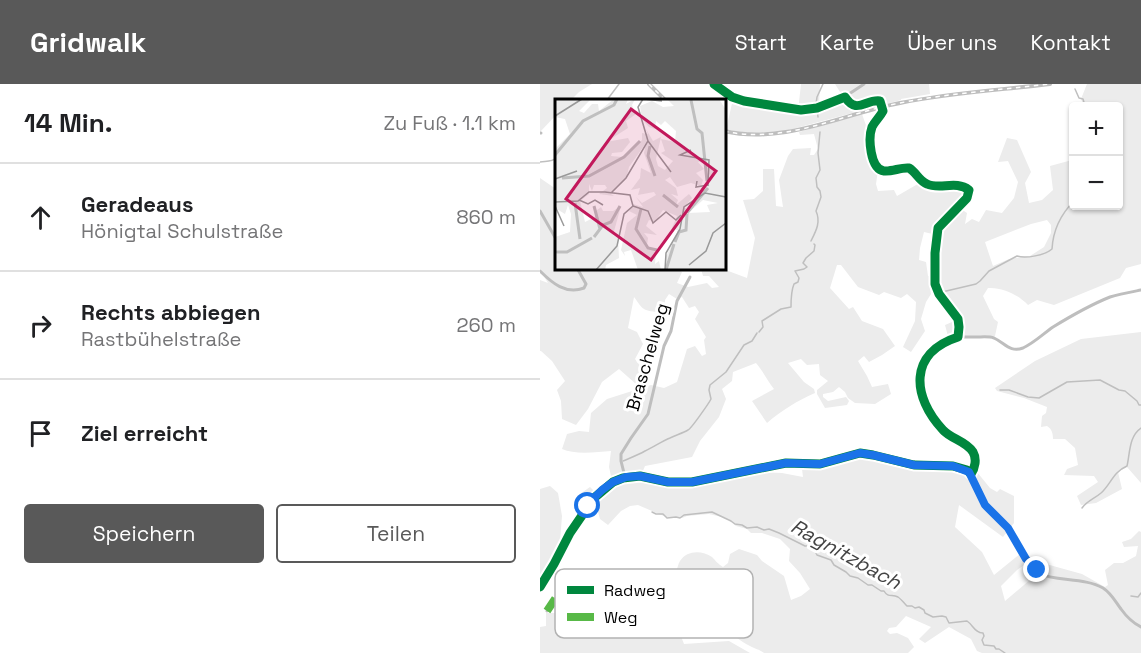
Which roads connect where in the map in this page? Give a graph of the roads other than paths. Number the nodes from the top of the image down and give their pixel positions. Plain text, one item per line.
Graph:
1 (714, 84) edge
2 (864, 84) edge
3 (845, 97) junction
4 (540, 211) edge
5 (555, 237) edge
6 (578, 270) edge
7 (540, 271) edge
8 (690, 277) dead end
9 (1141, 290) edge
10 (958, 338) junction
11 (971, 474) junction
12 (626, 477) junction
13 (540, 587) edge
14 (555, 598) edge
15 (546, 611) dead end
16 (1141, 627) edge

1 - 3 street
2 - 3 street
3 - 10 street
4 - 5 street
6 - 7 street
8 - 12 street, Braschelweg
9 - 10 street
10 - 11 street
11 - 12 street
11 - 16 street
12 - 13 street
14 - 15 street

